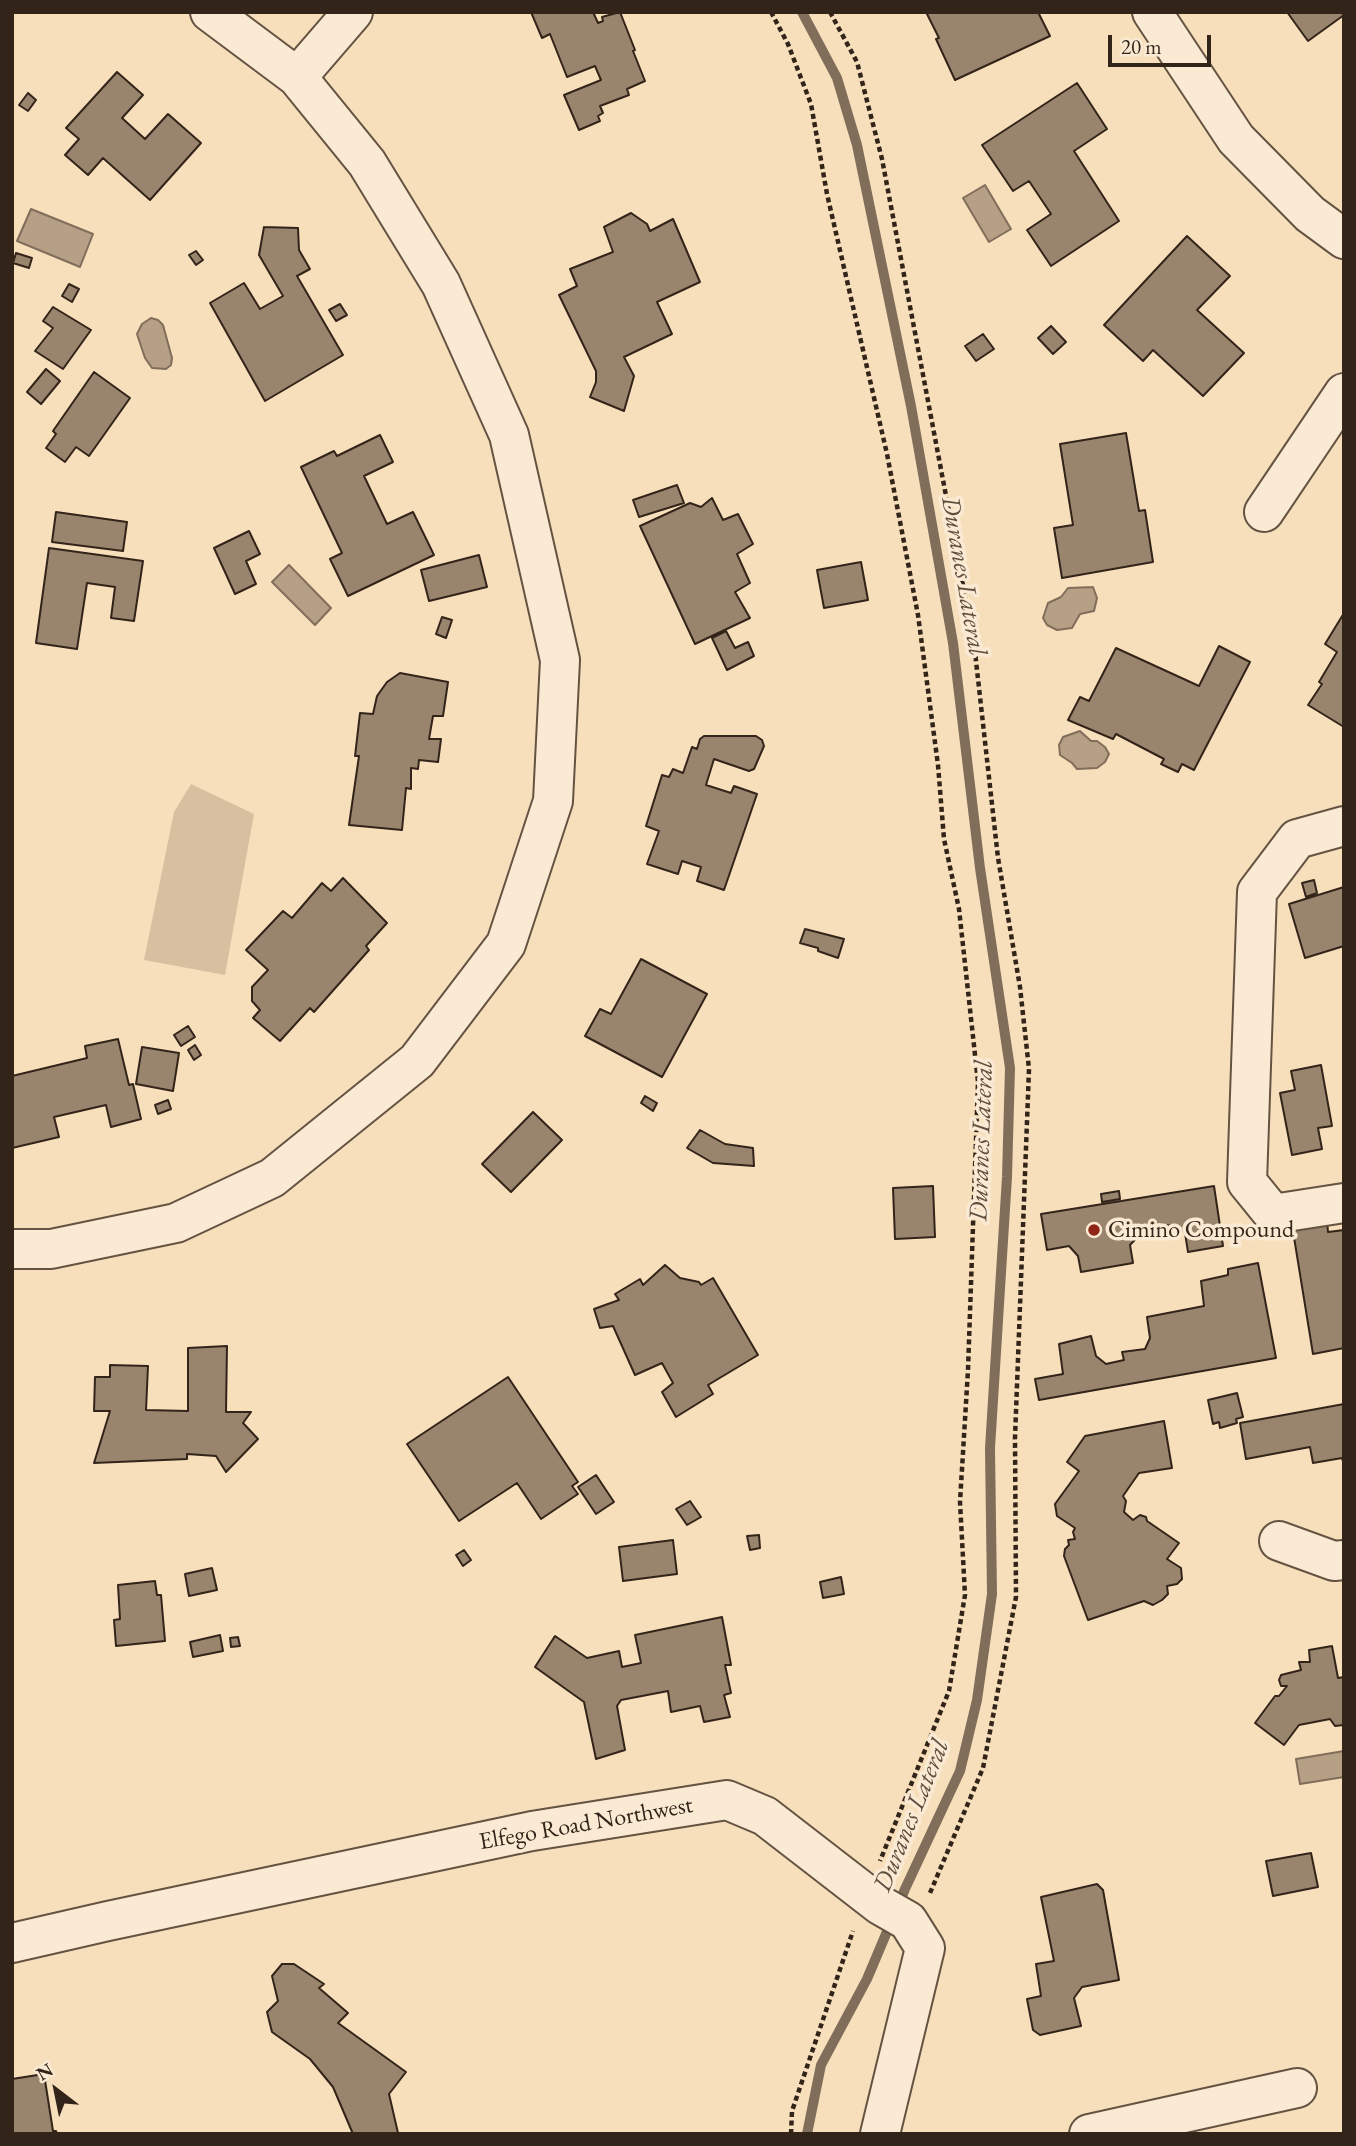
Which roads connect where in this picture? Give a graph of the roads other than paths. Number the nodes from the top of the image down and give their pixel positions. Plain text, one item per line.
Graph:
1 (210, 12) edge
2 (353, 12) edge
3 (1152, 12) edge
4 (297, 77) junction
5 (1344, 239) edge
6 (1344, 393) edge
7 (1264, 512) dead end
8 (1344, 827) edge
9 (1344, 1203) edge
10 (12, 1249) edge
11 (1279, 1541) dead end
12 (1344, 1560) edge
13 (12, 1943) edge
14 (1297, 2088) dead end
15 (880, 2134) edge
16 (1089, 2134) edge

1 - 4 street
2 - 4 street
3 - 5 street
4 - 10 street
6 - 7 street
8 - 9 street
11 - 12 street
13 - 15 street, Elfego Road Northwest
14 - 16 street

